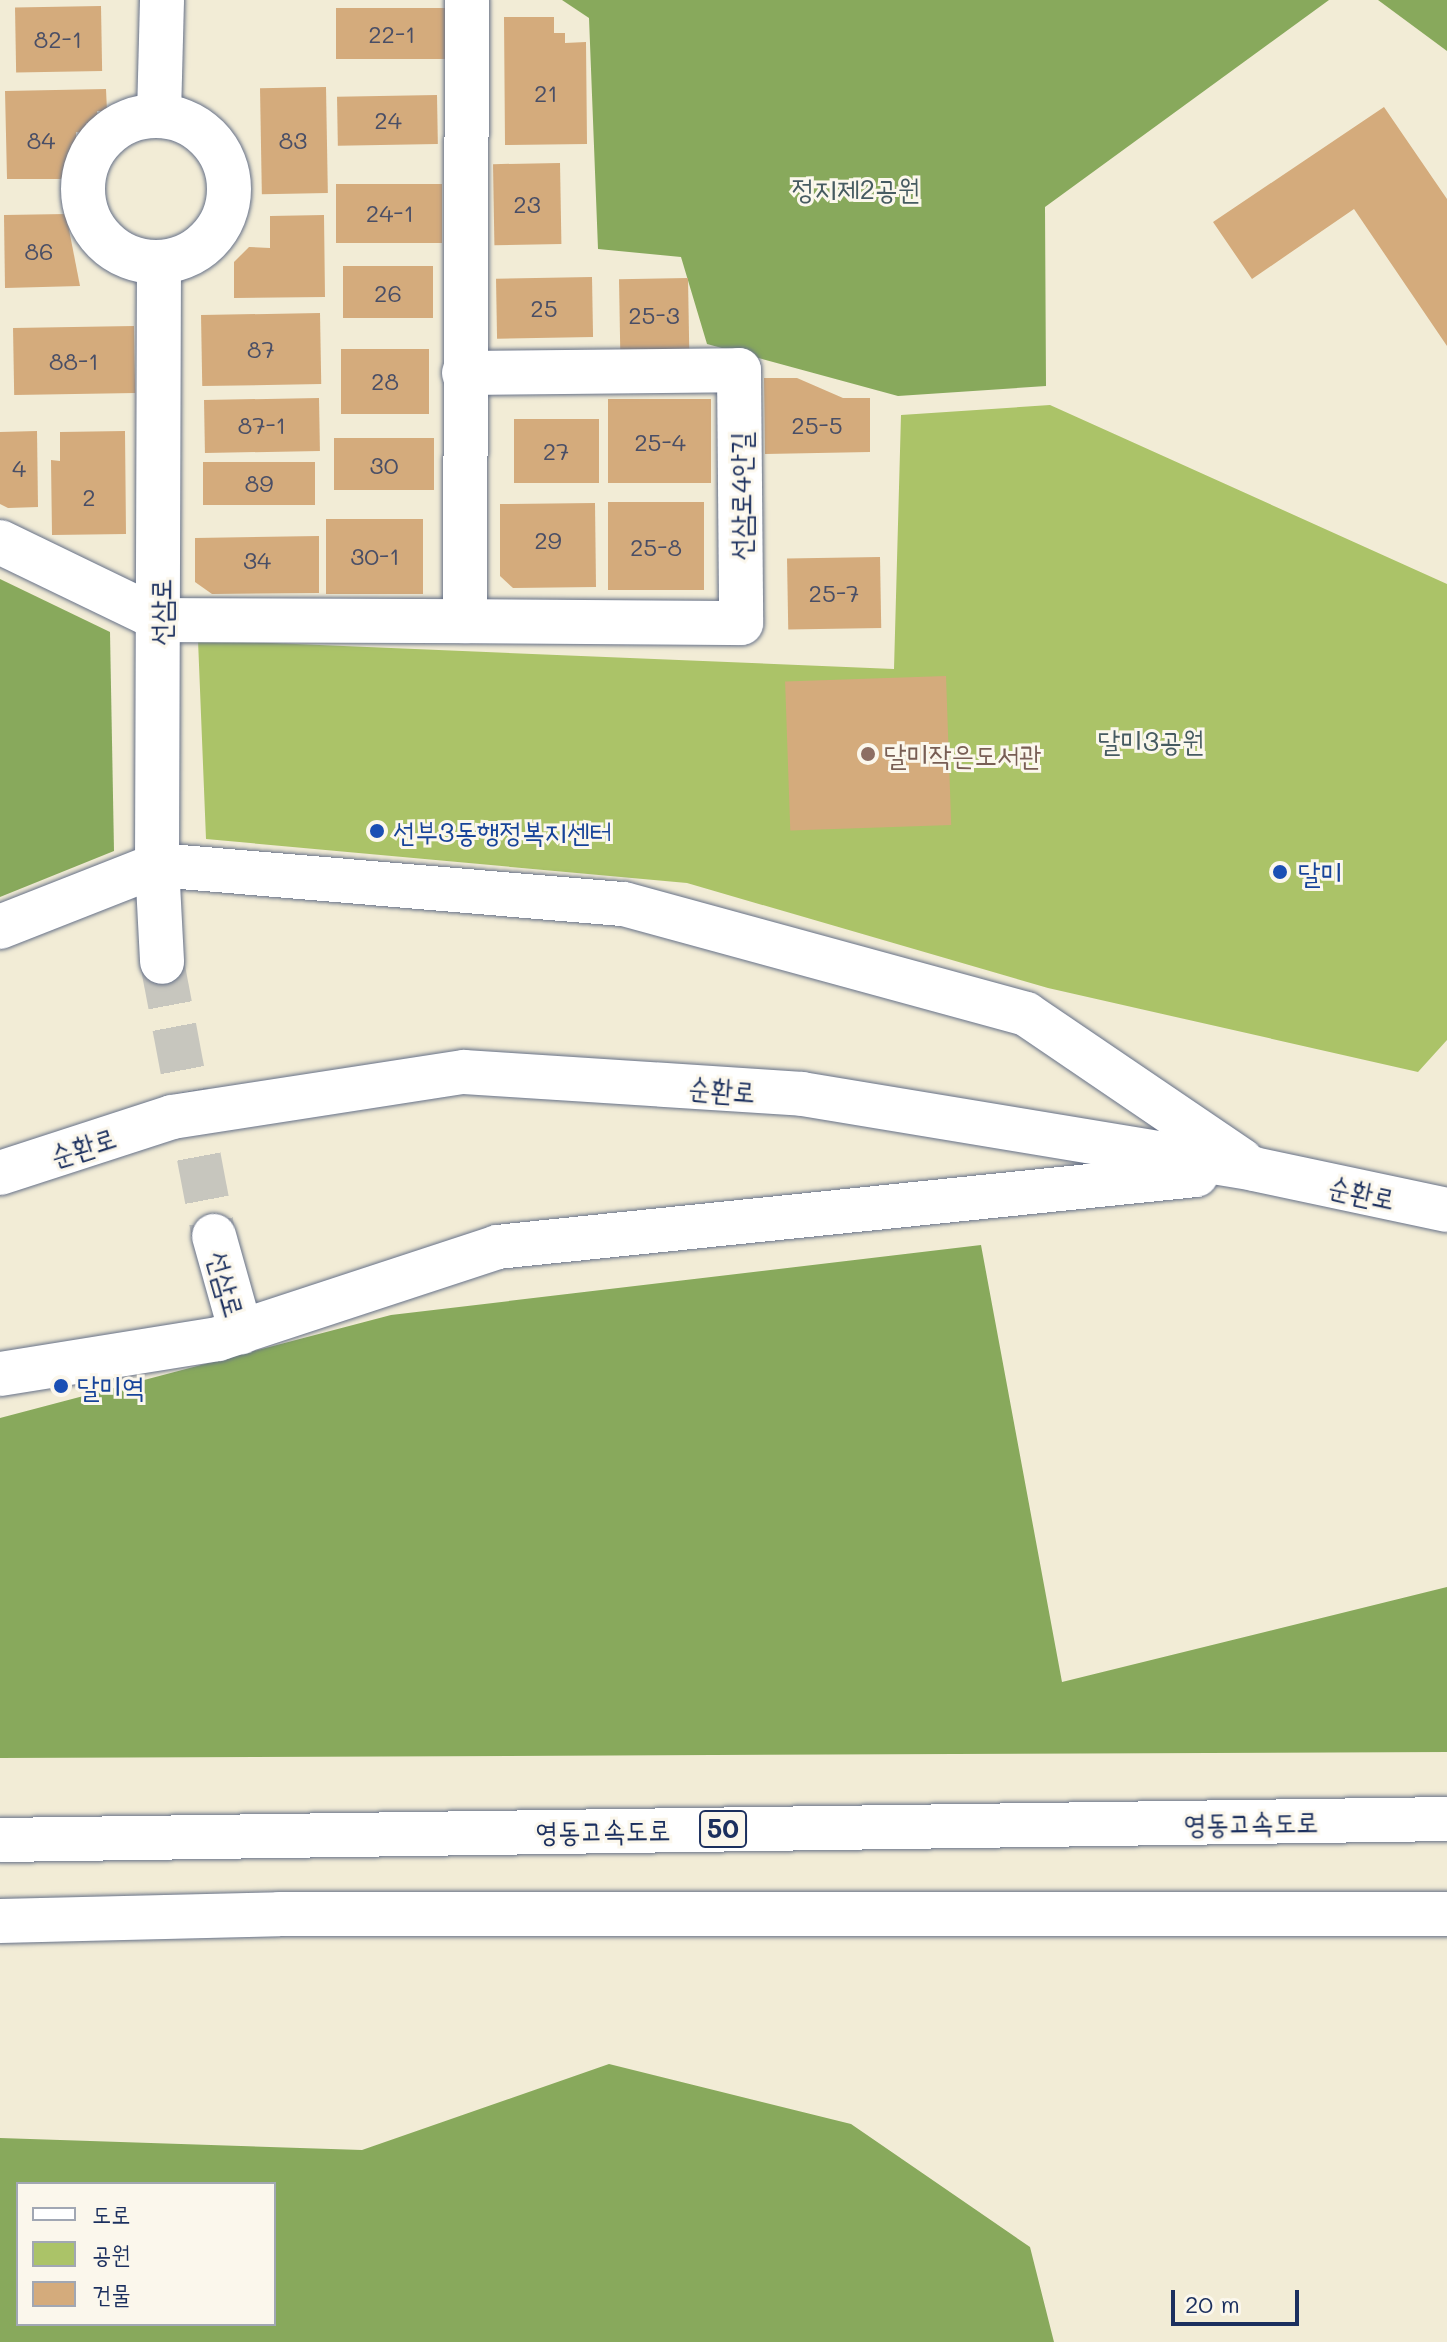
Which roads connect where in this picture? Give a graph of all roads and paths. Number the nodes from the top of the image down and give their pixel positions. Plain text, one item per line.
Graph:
1 (162, 0) edge
2 (467, 0) edge
3 (159, 115) junction
4 (159, 262) junction
5 (464, 373) junction
6 (0, 542) edge
7 (161, 620) junction
8 (465, 621) junction
9 (157, 865) junction
10 (0, 927) edge
11 (162, 962) tunnel mouth
12 (1254, 1169) junction
13 (0, 1173) edge
14 (1447, 1210) edge
15 (214, 1236) tunnel mouth
16 (241, 1332) junction
17 (0, 1374) edge
18 (1447, 1819) edge
19 (0, 1840) edge
20 (1447, 1914) edge
21 (0, 1921) edge

1 - 3 main road
2 - 5 main road
3 - 4 main road
3 - 4 main road
4 - 7 main road, 선삼로
5 - 8 main road
5 - 8 main road, 선삼로4안길
6 - 7 main road
7 - 8 main road, 선삼로4안길
7 - 9 main road, 선삼로
9 - 10 main road
9 - 11 main road, 선삼로
9 - 12 main road
12 - 13 main road, 순환로
12 - 14 main road, 순환로
12 - 16 main road
15 - 16 main road, 선삼로
16 - 17 main road
18 - 19 main road, 영동고속도로 / 50
20 - 21 main road

